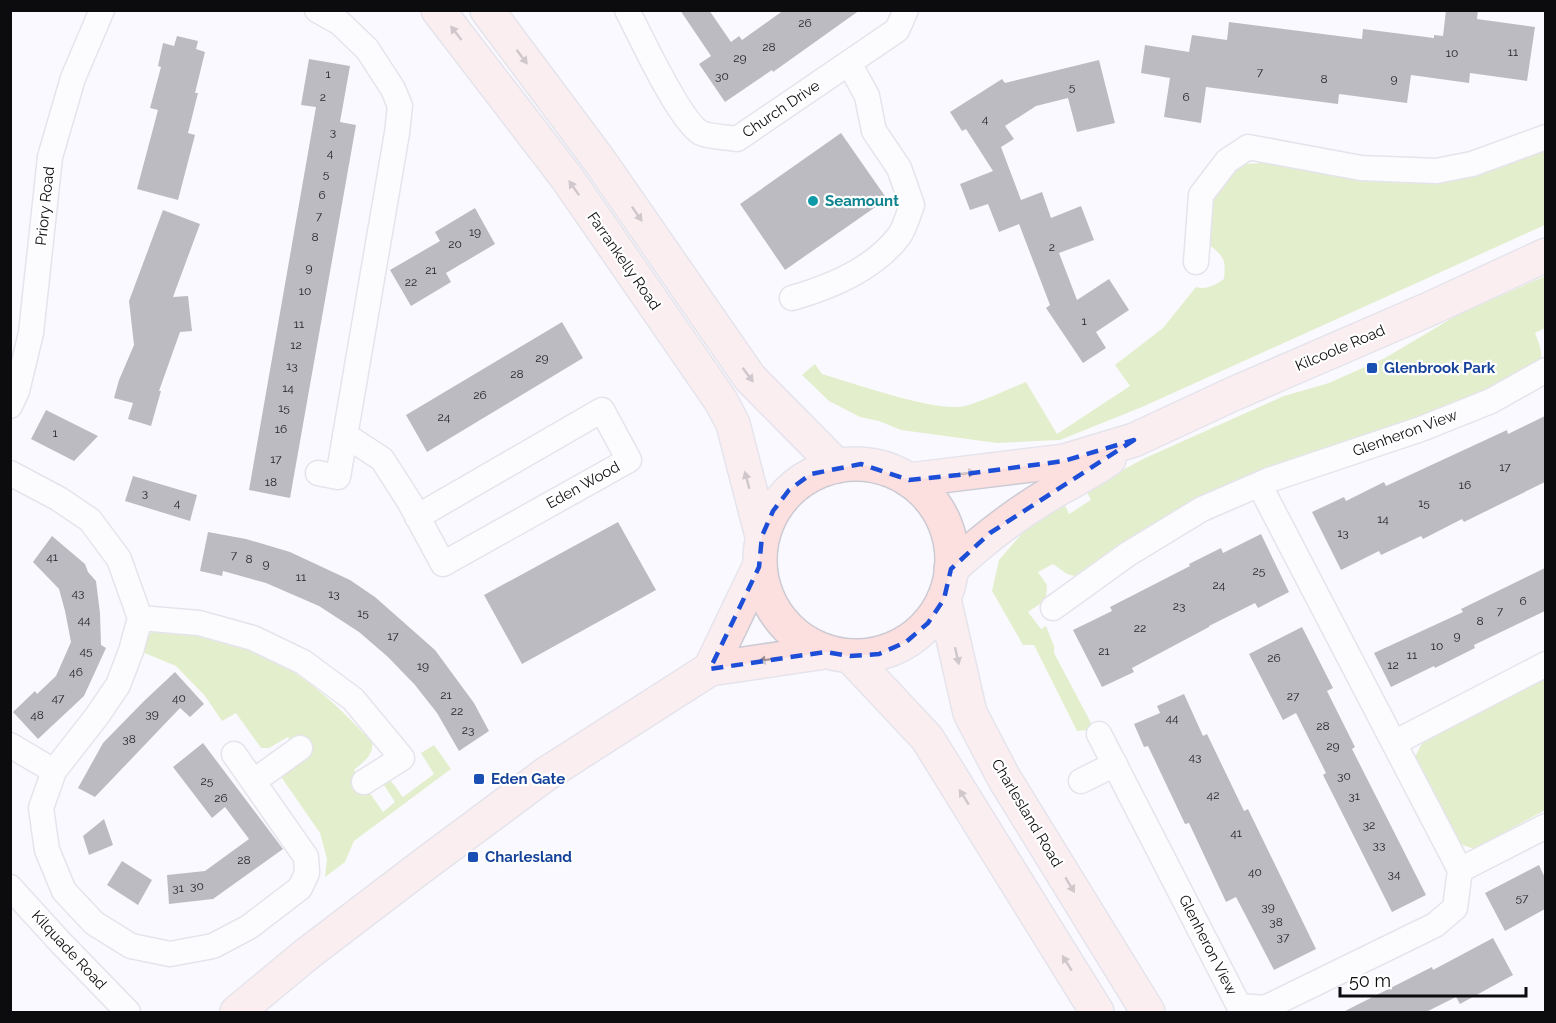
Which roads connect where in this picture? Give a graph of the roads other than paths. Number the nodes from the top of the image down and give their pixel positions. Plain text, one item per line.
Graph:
1 (102, 10) edge
2 (317, 10) edge
3 (438, 10) edge
4 (487, 10) edge
5 (627, 10) edge
6 (906, 10) edge
7 (849, 63) junction
8 (1545, 137) edge
9 (1545, 255) edge
10 (1196, 262) dead end
11 (792, 298) dead end
12 (1545, 370) edge
13 (13, 396) edge
14 (345, 435) junction
15 (1134, 440) junction
16 (837, 466) junction
17 (10, 473) edge
18 (318, 473) dead end
19 (909, 480) junction
20 (1260, 486) junction
21 (417, 517) junction
22 (761, 551) junction
23 (948, 584) junction
24 (1053, 608) dead end
25 (140, 618) junction
26 (838, 654) junction
27 (1545, 664) edge
28 (710, 669) junction
29 (1099, 734) dead end
30 (1394, 743) junction
31 (10, 744) edge
32 (300, 748) dead end
33 (234, 754) dead end
34 (1115, 764) junction
35 (54, 771) junction
36 (254, 781) junction
37 (1081, 781) dead end
38 (364, 782) dead end
39 (1545, 826) edge
40 (1460, 870) junction
41 (10, 887) edge
42 (128, 1012) edge
43 (237, 1012) edge
44 (1097, 1012) edge
45 (1148, 1012) edge

1 - 13 street, Priory Road
2 - 14 street
22 -> 3 main road, Farrankelly Road
4 -> 16 main road
5 - 7 street, Church Drive
6 - 7 street, Church Drive
7 - 11 street
8 - 10 street
9 - 15 main road, Kilcoole Road
12 - 20 street, Glenheron View
14 - 18 street
14 - 21 street, Eden Wood
19 -> 15 main road
15 - 23 main road
16 - 19 main road
16 - 22 main road
17 - 25 street
19 - 23 main road
20 - 24 street, Glenheron View
20 - 30 street
21 - 21 street, Eden Wood
22 - 26 main road
22 - 28 main road
23 - 26 main road
23 -> 45 main road, Charlesland Road
25 - 35 street
25 - 38 street
26 -> 28 main road
44 -> 26 main road
27 - 30 street
28 - 43 main road
29 - 34 street, Glenheron View
30 - 40 street
31 - 35 street
32 - 36 street
33 - 36 street
34 - 37 street
34 - 40 street, Glenheron View
35 - 36 street
39 - 40 street
41 - 42 street, Kilquade Road

